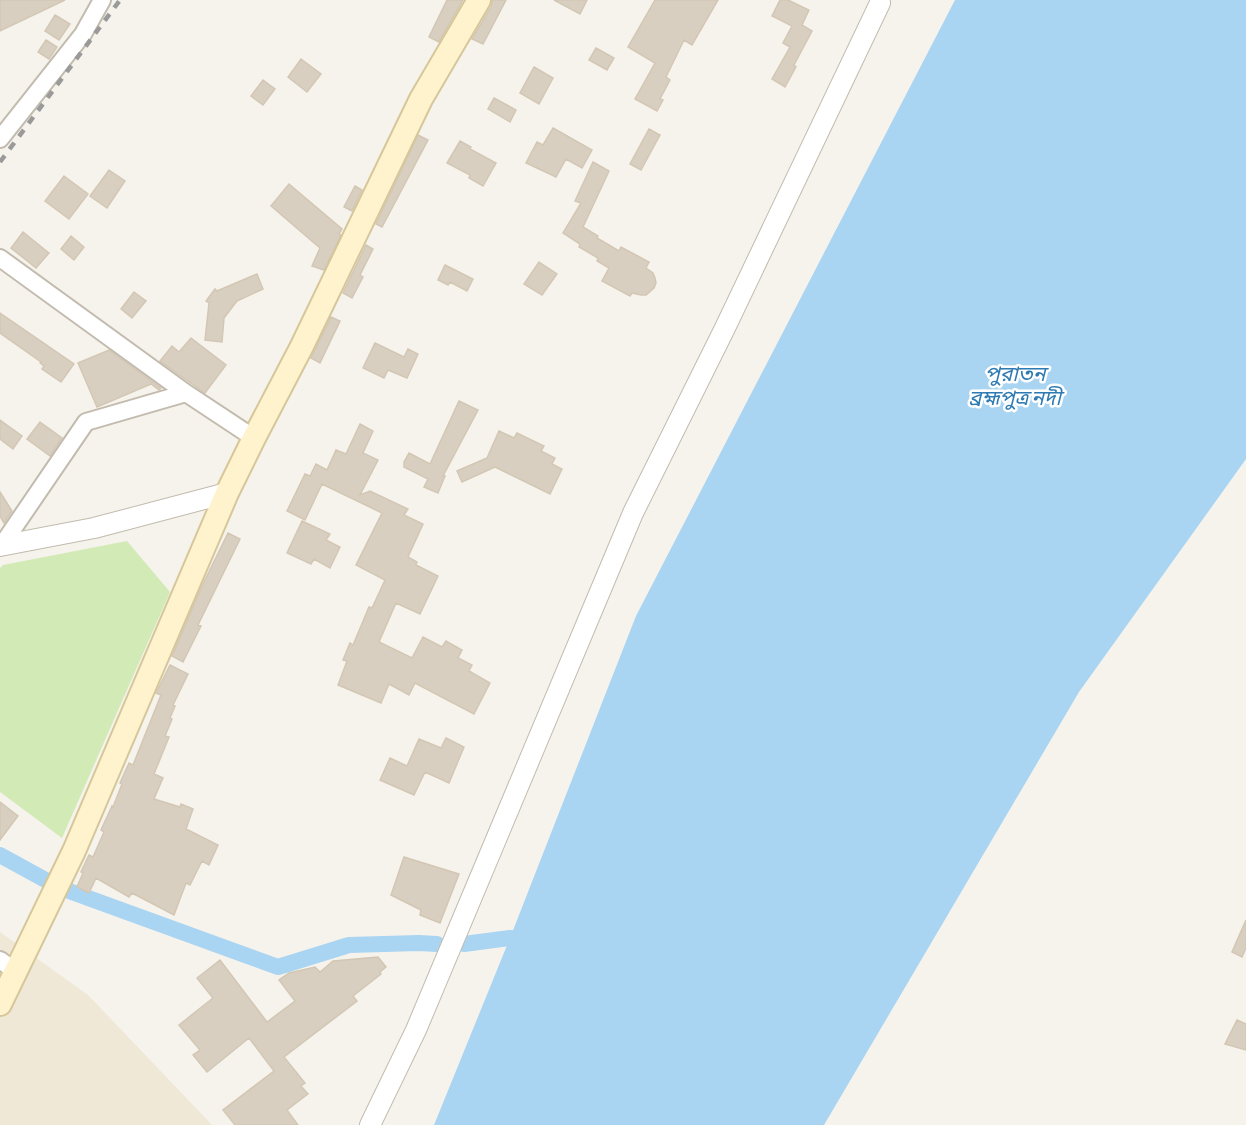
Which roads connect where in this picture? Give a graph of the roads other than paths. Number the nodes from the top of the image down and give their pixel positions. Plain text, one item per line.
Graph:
1 (102, 0) edge
2 (479, 0) edge
3 (880, 3) dead end
4 (0, 139) edge
5 (0, 258) edge
6 (186, 393) junction
7 (254, 438) junction
8 (227, 493) junction
9 (1, 545) edge
10 (8, 966) edge
11 (0, 1004) edge
12 (370, 1125) edge

1 - 4 street
2 - 7 main road
3 - 12 street
5 - 6 street
6 - 7 street
6 - 9 street
7 - 8 main road
8 - 9 street
8 - 10 main road
10 - 11 main road

